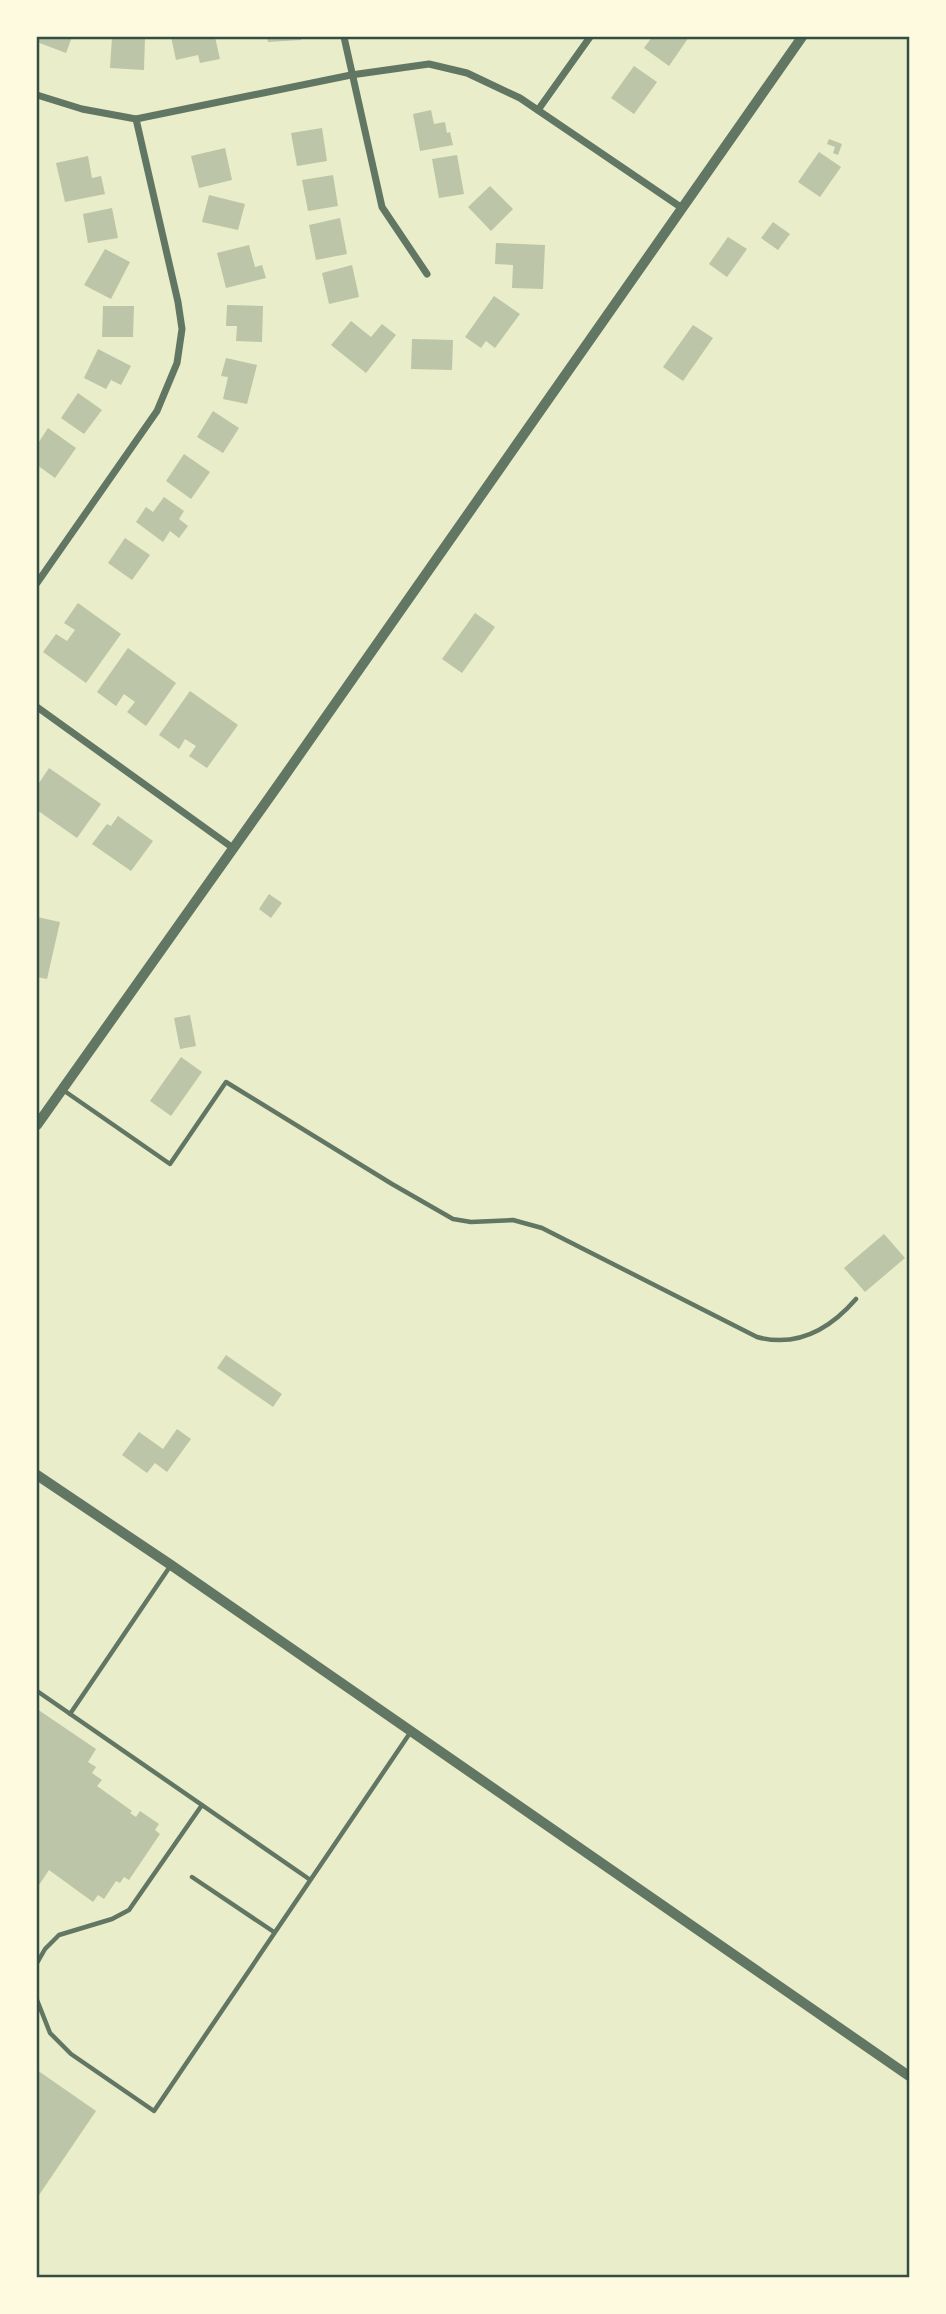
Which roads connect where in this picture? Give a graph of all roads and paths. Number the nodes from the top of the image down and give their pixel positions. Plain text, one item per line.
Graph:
1 (344, 37) edge
2 (590, 37) edge
3 (802, 37) edge
4 (351, 75) junction
5 (37, 95) edge
6 (538, 110) junction
7 (136, 119) junction
8 (681, 208) junction
9 (427, 274) dead end
10 (37, 583) edge
11 (37, 707) edge
12 (233, 848) junction
13 (62, 1089) junction
14 (37, 1125) edge
15 (856, 1299) dead end
16 (37, 1475) edge
17 (172, 1565) junction
18 (37, 1691) edge
19 (70, 1714) junction
20 (410, 1732) junction
21 (202, 1805) junction
22 (192, 1877) dead end
23 (309, 1879) junction
24 (274, 1932) junction
25 (37, 1963) edge
26 (37, 2000) edge
27 (909, 2076) edge

1 - 4 street
2 - 6 street
3 - 8 street
4 - 6 street
4 - 7 street
4 - 9 street
5 - 7 street
6 - 8 street
7 - 10 street
8 - 12 street
11 - 12 street
12 - 13 street
13 - 14 street
13 - 15 lane
16 - 17 street
17 - 19 lane
17 - 20 street
18 - 19 lane
19 - 21 lane
20 - 23 lane
20 - 27 street
21 - 23 lane
21 - 25 lane
22 - 24 lane
23 - 24 lane
24 - 26 lane

